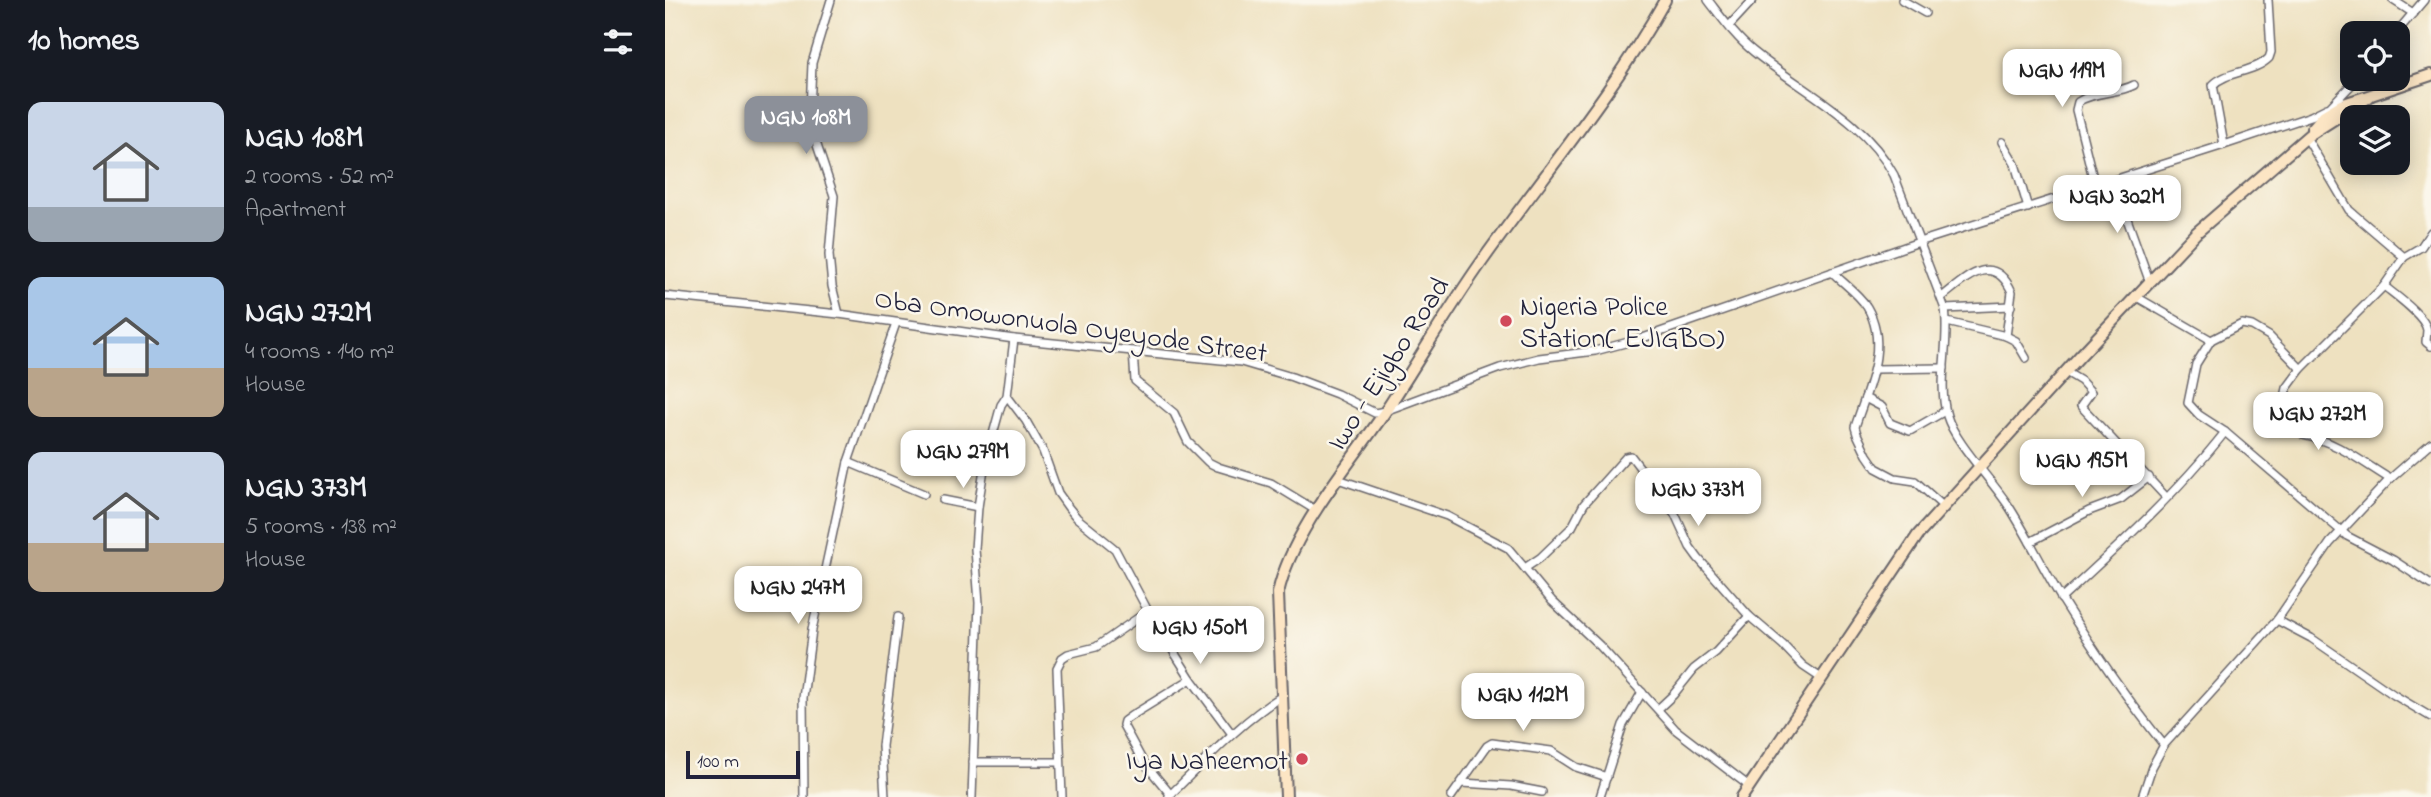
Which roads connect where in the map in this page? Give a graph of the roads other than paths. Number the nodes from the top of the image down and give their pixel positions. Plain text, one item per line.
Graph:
1 (831, 0) edge
2 (1665, 0) edge
3 (1708, 0) edge
4 (1753, 0) edge
5 (1902, 0) edge
6 (2268, 0) edge
7 (2393, 0) edge
8 (2424, 0) edge
9 (1925, 13) dead end
10 (2413, 13) junction
11 (2406, 21) edge
12 (1729, 26) junction
13 (2431, 75) edge
14 (2410, 79) edge
15 (2134, 85) dead end
16 (2346, 91) edge
17 (2378, 91) edge
18 (2369, 97) junction
19 (2331, 108) junction
20 (2308, 136) junction
21 (2002, 142) dead end
22 (2224, 145) junction
23 (2113, 180) junction
24 (2095, 186) junction
25 (2028, 208) junction
26 (2431, 232) edge
27 (1920, 242) junction
28 (2404, 257) junction
29 (1832, 272) junction
30 (2149, 280) junction
31 (2384, 286) junction
32 (665, 296) edge
33 (2135, 296) junction
34 (1942, 297) junction
35 (2011, 306) junction
36 (1945, 309) junction
37 (839, 314) junction
38 (1947, 322) junction
39 (896, 323) junction
40 (2006, 336) junction
41 (1014, 340) junction
42 (2211, 340) junction
43 (2431, 346) edge
44 (1133, 351) junction
45 (2026, 358) dead end
46 (1944, 368) junction
47 (1875, 369) junction
48 (2301, 369) junction
49 (2066, 372) junction
50 (1007, 396) junction
51 (1865, 398) junction
52 (1385, 411) junction
53 (1945, 411) junction
54 (2225, 432) junction
55 (2431, 443) edge
56 (848, 462) junction
57 (1979, 467) junction
58 (2149, 477) junction
59 (1338, 478) junction
60 (2390, 480) junction
61 (924, 494) dead end
62 (2167, 497) junction
63 (943, 500) dead end
64 (978, 507) junction
65 (1944, 507) junction
66 (1317, 511) junction
67 (2341, 532) junction
68 (2030, 542) junction
69 (1525, 568) junction
70 (2431, 585) edge
71 (2061, 598) junction
72 (1148, 611) junction
73 (1749, 616) junction
74 (898, 617) dead end
75 (2277, 620) junction
76 (1821, 678) junction
77 (1191, 679) junction
78 (1642, 692) junction
79 (1282, 696) junction
80 (1658, 709) junction
81 (2431, 717) edge
82 (1232, 734) junction
83 (2164, 745) junction
84 (973, 762) junction
85 (1060, 762) junction
86 (1607, 777) junction
87 (1462, 783) junction
88 (1749, 786) junction
89 (1542, 792) dead end
90 (1170, 796) edge
91 (804, 797) edge
92 (885, 797) edge
93 (972, 797) edge
94 (1062, 797) edge
95 (1286, 797) edge
96 (1451, 797) edge
97 (1600, 797) edge
98 (1742, 797) edge
99 (2142, 797) edge

1 - 37 street
2 - 52 main road, Iwo - Ejigbo Road
3 - 12 street
4 - 12 street
5 - 9 street
6 - 22 street
7 - 10 street
8 - 10 street
10 - 11 street
12 - 27 street
13 - 14 main road
15 - 24 street
16 - 19 street
17 - 18 main road
18 - 19 main road
18 - 20 main road
19 - 20 main road
19 - 22 street
20 - 28 street
20 - 30 main road
21 - 25 street
22 - 23 street
23 - 24 street
23 - 30 street
24 - 25 street
25 - 27 street
26 - 28 street
27 - 29 street
27 - 34 street
28 - 31 street
29 - 47 street
29 - 52 street
30 - 33 main road
31 - 43 street
31 - 48 street
32 - 37 street, Oba Omowonuola Oyeyode Street
33 - 42 street
33 - 49 main road
34 - 35 street
34 - 36 street
35 - 36 street
35 - 40 street
36 - 38 street
37 - 39 street, Oba Omowonuola Oyeyode Street
38 - 40 street
38 - 46 street
39 - 41 street, Oba Omowonuola Oyeyode Street
39 - 56 street
40 - 45 street
41 - 44 street, Oba Omowonuola Oyeyode Street
41 - 50 street
42 - 48 street
42 - 54 street
44 - 52 street, Oba Omowonuola Oyeyode Street
44 - 66 street
46 - 47 street
46 - 53 street
47 - 51 street
48 - 60 street
49 - 57 main road
49 - 58 street
50 - 64 street
50 - 72 street
51 - 53 street
51 - 65 street
52 - 59 main road, Iwo - Ejigbo Road
53 - 57 street
54 - 62 street
54 - 67 street
55 - 60 street
56 - 61 street
56 - 91 street
57 - 65 main road
57 - 68 street
58 - 62 street
58 - 68 street
59 - 66 main road, Iwo - Ejigbo Road
59 - 69 street
60 - 67 street
62 - 71 street
63 - 64 street
64 - 84 street
65 - 76 main road
66 - 79 main road, Iwo - Ejigbo Road
67 - 70 street
67 - 75 street
68 - 71 street
69 - 73 street
69 - 78 street
71 - 83 street
72 - 77 street
72 - 85 street
73 - 76 street
73 - 80 street
74 - 92 street
75 - 81 street
75 - 83 street
76 - 88 main road
77 - 82 street
77 - 90 street
78 - 80 street
78 - 86 street
79 - 82 street
79 - 95 main road, Iwo - Ejigbo Road
80 - 88 street
82 - 90 street
83 - 99 street
84 - 85 street
84 - 93 street
85 - 94 street
86 - 87 street
86 - 97 street
87 - 89 street
87 - 96 street
88 - 98 main road

